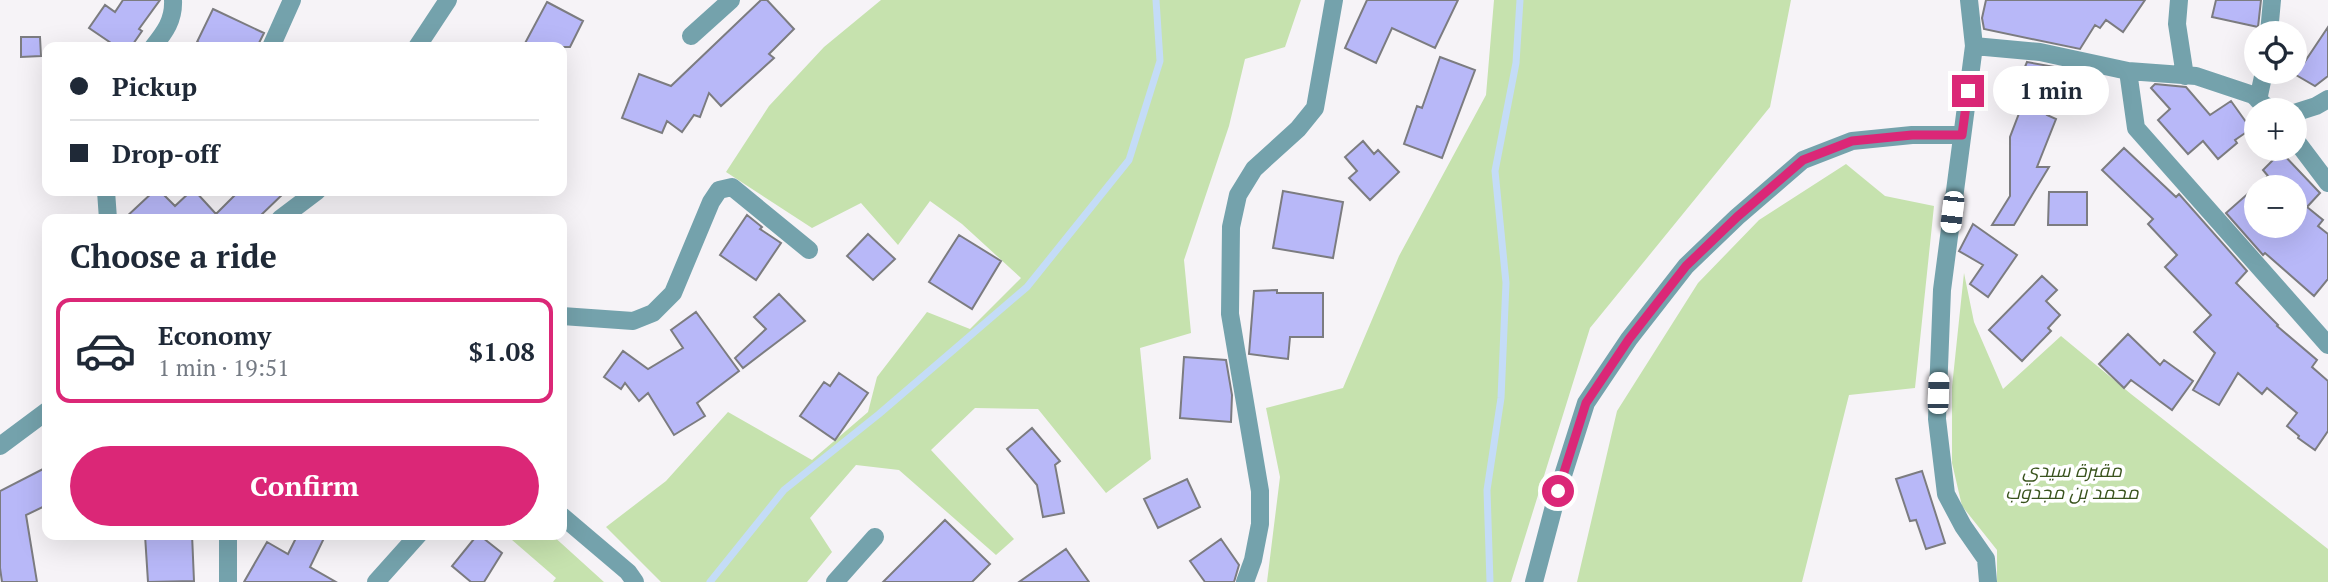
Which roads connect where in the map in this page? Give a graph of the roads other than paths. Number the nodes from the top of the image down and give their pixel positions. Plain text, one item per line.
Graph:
1 (173, 0) edge
2 (292, 0) edge
3 (448, 0) edge
4 (731, 0) edge
5 (1334, 0) edge
6 (1969, 0) edge
7 (2179, 0) edge
8 (2272, 0) edge
9 (2270, 21) edge
10 (691, 36) dead end
11 (157, 42) edge
12 (273, 42) edge
13 (420, 42) edge
14 (1974, 46) junction
15 (2128, 71) junction
16 (2185, 76) junction
17 (2256, 98) edge
18 (2328, 99) edge
19 (2307, 109) edge
20 (1962, 135) junction
21 (2307, 155) edge
22 (2328, 183) edge
23 (106, 196) edge
24 (310, 196) edge
25 (314, 196) edge
26 (108, 214) edge
27 (286, 214) edge
28 (305, 214) edge
29 (809, 250) dead end
30 (567, 316) edge
31 (2328, 345) edge
32 (42, 415) edge
33 (0, 446) edge
34 (567, 520) edge
35 (874, 537) dead end
36 (228, 540) edge
37 (414, 540) edge
38 (228, 582) edge
39 (376, 582) edge
40 (635, 582) edge
41 (835, 582) edge
42 (1245, 582) edge
43 (1534, 582) edge
44 (1988, 582) edge

1 - 11 street
2 - 12 street
3 - 13 street
4 - 10 street
5 - 42 street
6 - 14 street
7 - 16 street
8 - 9 street
14 - 15 street
14 - 20 street
15 - 16 street
15 - 31 street
16 - 17 street
18 - 19 street
20 - 43 street
20 - 44 street
21 - 22 street
23 - 26 street
24 - 27 street
25 - 28 street
29 - 30 street
32 - 33 street
34 - 40 street
35 - 41 street
36 - 38 street
37 - 39 street

